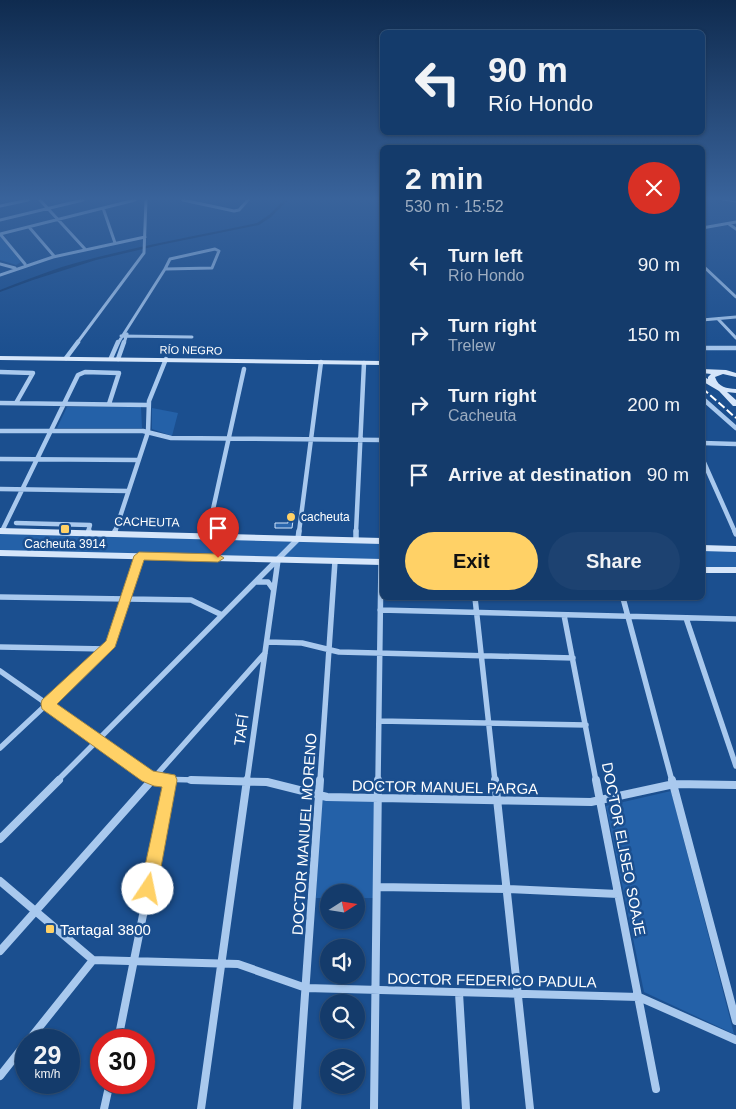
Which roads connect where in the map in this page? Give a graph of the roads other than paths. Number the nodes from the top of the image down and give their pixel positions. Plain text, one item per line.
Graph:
1 (15, 252) edge
2 (50, 252) edge
3 (73, 252) edge
4 (143, 252) edge
5 (203, 252) edge
6 (218, 252) edge
7 (54, 256) junction
8 (0, 264) edge
9 (25, 264) junction
10 (15, 268) junction
11 (705, 268) edge
12 (165, 269) junction
13 (0, 275) edge
14 (736, 289) edge
15 (729, 290) junction
16 (736, 297) edge
17 (736, 317) edge
18 (718, 319) junction
19 (705, 320) edge
20 (126, 329) junction
21 (121, 336) junction
22 (127, 336) junction
23 (192, 337) dead end
24 (736, 338) edge
25 (705, 348) edge
26 (736, 348) edge
27 (0, 358) edge
28 (66, 358) junction
29 (114, 359) junction
30 (166, 359) junction
31 (321, 362) junction
32 (364, 363) junction
33 (380, 363) edge
34 (244, 369) dead end
35 (705, 371) edge
36 (0, 372) edge
37 (720, 372) junction
38 (733, 374) edge
39 (705, 380) edge
40 (716, 386) junction
41 (736, 391) edge
42 (705, 401) edge
43 (0, 403) edge
44 (16, 403) junction
45 (64, 404) junction
46 (108, 404) junction
47 (736, 404) edge
48 (148, 405) junction
49 (736, 428) edge
50 (0, 431) edge
51 (50, 432) junction
52 (148, 432) junction
53 (228, 439) junction
54 (311, 439) junction
55 (360, 440) junction
56 (380, 440) edge
57 (705, 443) edge
58 (736, 444) edge
59 (0, 459) edge
60 (37, 459) junction
61 (138, 460) junction
62 (705, 465) edge
63 (0, 489) edge
64 (22, 489) junction
65 (128, 491) junction
66 (16, 523) dead end
67 (1, 531) edge
68 (88, 533) junction
69 (114, 534) junction
70 (736, 534) edge
71 (207, 536) junction
72 (298, 539) junction
73 (356, 540) junction
74 (380, 541) edge
75 (705, 548) edge
76 (736, 549) edge
77 (0, 552) edge
78 (139, 556) junction
79 (278, 559) junction
80 (335, 561) junction
81 (380, 562) edge
82 (705, 570) edge
83 (736, 570) edge
84 (254, 583) junction
85 (274, 590) junction
86 (0, 597) edge
87 (126, 599) junction
88 (380, 600) edge
89 (475, 600) edge
90 (624, 600) edge
91 (380, 610) junction
92 (477, 612) junction
93 (222, 615) junction
94 (564, 615) junction
95 (628, 616) junction
96 (686, 618) junction
97 (736, 619) edge
98 (268, 642) junction
99 (0, 647) edge
100 (108, 649) junction
101 (329, 650) junction
102 (266, 652) junction
103 (380, 654) junction
104 (482, 656) junction
105 (573, 658) junction
106 (0, 671) edge
107 (47, 704) junction
108 (379, 720) junction
109 (489, 722) junction
110 (586, 725) junction
111 (98, 740) junction
112 (0, 748) edge
113 (736, 766) edge
114 (154, 779) junction
115 (170, 780) junction
116 (247, 781) junction
117 (674, 784) junction
118 (736, 785) edge
119 (319, 795) junction
120 (378, 798) junction
121 (498, 800) junction
122 (600, 801) junction
123 (0, 839) edge
124 (0, 881) edge
125 (377, 888) junction
126 (507, 889) junction
127 (618, 894) junction
128 (36, 911) junction
129 (0, 951) edge
130 (93, 960) junction
131 (134, 962) junction
132 (221, 963) junction
133 (306, 988) junction
134 (376, 991) junction
135 (459, 993) junction
136 (517, 994) junction
137 (639, 998) junction
138 (736, 1021) edge
139 (38, 1029) edge
140 (120, 1029) edge
141 (736, 1040) edge
142 (15, 1057) edge
143 (0, 1076) edge
144 (656, 1089) dead end
145 (107, 1094) edge
146 (104, 1109) edge
147 (201, 1109) edge
148 (297, 1109) edge
149 (374, 1109) edge
150 (466, 1109) edge
151 (530, 1109) edge

1 - 9 street
2 - 7 street
3 - 7 street
4 - 28 street
5 - 12 street
6 - 12 street
7 - 9 street
8 - 10 street
9 - 10 street
10 - 13 street
11 - 15 street
12 - 20 street
14 - 15 street
15 - 16 street
17 - 18 street
18 - 19 street
18 - 24 street
20 - 21 street
20 - 22 street
21 - 22 street
21 - 29 street
22 - 23 street
22 - 29 street
25 - 26 street
27 - 28 street, RÍO NEGRO
28 - 29 street, RÍO NEGRO
29 - 30 street, RÍO NEGRO
30 - 31 street, RÍO NEGRO
30 - 48 street
31 - 32 street, RÍO NEGRO
31 - 54 street
32 - 33 street, RÍO NEGRO
32 - 55 street
34 - 53 street
35 - 37 street
36 - 44 street
37 - 38 street
37 - 40 street
39 - 40 street
40 - 41 main road
40 - 47 street
42 - 49 street
43 - 44 street
44 - 45 street
45 - 46 street
45 - 46 street
45 - 51 street
46 - 48 street
48 - 52 street
50 - 51 street
51 - 52 street
51 - 60 street
52 - 53 street
52 - 61 street
53 - 54 street
53 - 71 street
54 - 55 street
54 - 72 street
55 - 56 street
55 - 73 street
57 - 58 street
59 - 60 street
60 - 61 street
60 - 64 street
61 - 65 street
62 - 70 street
63 - 64 street
64 - 65 street
64 - 67 street
65 - 69 street
66 - 68 street
67 - 68 street, CACHEUTA
68 - 69 street, CACHEUTA
69 - 71 street, CACHEUTA
71 - 72 street, CACHEUTA
72 - 73 street, CACHEUTA
72 - 79 street
73 - 74 street, CACHEUTA
75 - 76 street
77 - 78 street
78 - 79 street
78 - 87 street
79 - 80 street
79 - 84 street
79 - 85 street, TAFÍ
80 - 81 street
80 - 101 street, DOCTOR MANUEL MORENO
82 - 83 street
84 - 85 street
84 - 93 street
85 - 98 street, TAFÍ
86 - 87 street
87 - 93 street
87 - 100 street
88 - 91 street
89 - 92 street
90 - 95 street
91 - 92 street
91 - 103 street
92 - 94 street
92 - 104 street
93 - 111 street
94 - 95 street
94 - 105 street, DOCTOR ELISEO SOAJE
95 - 96 street
95 - 117 street
96 - 97 street
96 - 113 street
98 - 101 street
98 - 102 street, TAFÍ
99 - 100 street
100 - 107 street
101 - 103 street
101 - 119 street, DOCTOR MANUEL MORENO
102 - 114 street
102 - 116 street, TAFÍ
103 - 104 street
103 - 108 street
104 - 105 street
104 - 109 street
105 - 110 street, DOCTOR ELISEO SOAJE
106 - 107 street
107 - 111 street
107 - 112 street
108 - 109 street
108 - 120 street
109 - 110 street
109 - 121 street
110 - 122 street, DOCTOR ELISEO SOAJE
111 - 114 street
111 - 123 street
114 - 115 street, DOCTOR MANUEL PARGA
114 - 128 street
115 - 116 street, DOCTOR MANUEL PARGA
115 - 131 street
116 - 119 street, DOCTOR MANUEL PARGA
116 - 132 street, TAFÍ
117 - 118 street, DOCTOR MANUEL PARGA
117 - 122 street, DOCTOR MANUEL PARGA
117 - 138 street
119 - 120 street, DOCTOR MANUEL PARGA
119 - 133 street, DOCTOR MANUEL MORENO
120 - 121 street, DOCTOR MANUEL PARGA
120 - 125 street
121 - 122 street, DOCTOR MANUEL PARGA
121 - 126 street
122 - 127 street, DOCTOR ELISEO SOAJE
124 - 128 street
125 - 126 street
125 - 134 street
126 - 127 street
126 - 136 street
127 - 137 street, DOCTOR ELISEO SOAJE
128 - 129 street
128 - 130 street
130 - 131 street, DOCTOR FEDERICO PADULA
130 - 139 street
131 - 132 street, DOCTOR FEDERICO PADULA
131 - 140 street
132 - 133 street, DOCTOR FEDERICO PADULA
132 - 147 street, TAFÍ
133 - 134 street, DOCTOR FEDERICO PADULA
133 - 148 street, DOCTOR MANUEL MORENO
134 - 135 street, DOCTOR FEDERICO PADULA
134 - 149 street
135 - 136 street, DOCTOR FEDERICO PADULA
135 - 150 street
136 - 137 street, DOCTOR FEDERICO PADULA
136 - 151 street
137 - 141 street, DOCTOR FEDERICO PADULA
137 - 144 street, DOCTOR ELISEO SOAJE
142 - 143 street
145 - 146 street

